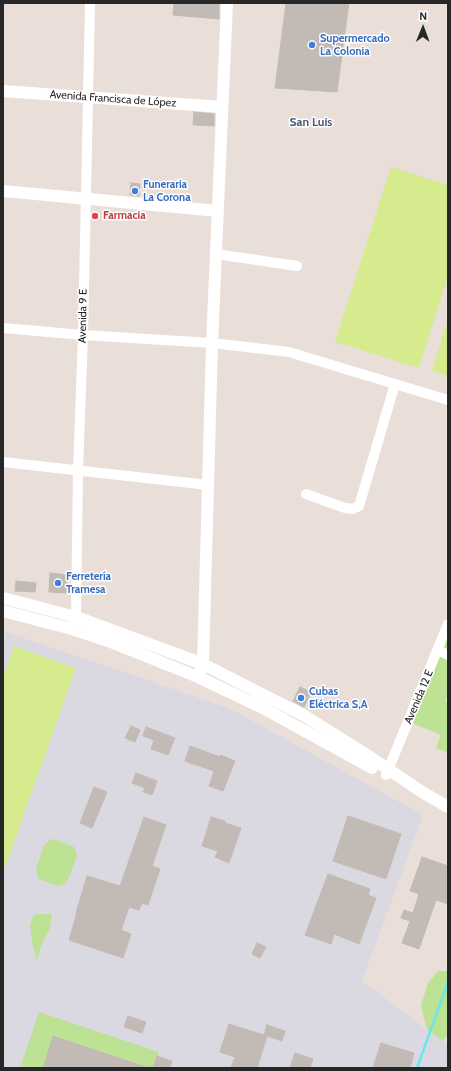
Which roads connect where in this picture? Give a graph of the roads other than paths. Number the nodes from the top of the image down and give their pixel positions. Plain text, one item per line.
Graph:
1 (90, 3) edge
2 (227, 3) edge
3 (3, 91) edge
4 (87, 97) junction
5 (222, 107) junction
6 (3, 191) edge
7 (85, 198) junction
8 (218, 211) junction
9 (216, 254) junction
10 (297, 266) dead end
11 (3, 328) edge
12 (83, 335) junction
13 (212, 343) junction
14 (395, 384) junction
15 (448, 400) edge
16 (3, 462) edge
17 (78, 470) junction
18 (208, 485) junction
19 (306, 494) dead end
20 (3, 598) edge
21 (3, 611) edge
22 (76, 617) junction
23 (448, 624) edge
24 (72, 629) junction
25 (438, 650) junction
26 (448, 655) edge
27 (203, 664) junction
28 (198, 677) junction
29 (387, 772) junction
30 (448, 807) edge
31 (448, 812) edge

1 - 4 street, Avenida 9 E
2 - 5 street
3 - 4 street, Avenida Francisca de López
4 - 5 street, Avenida Francisca de López
4 - 7 street, Avenida 9 E
5 - 8 street
6 - 7 street
7 - 8 street
7 - 12 street, Avenida 9 E
8 - 9 street
9 - 10 street
9 - 13 street
11 - 12 street
12 - 13 street
12 - 17 street, Avenida 9 E
13 - 14 street
13 - 18 street
14 - 15 street
14 - 19 street
16 - 17 street
17 - 18 street
17 - 22 street, Avenida 9 E
18 - 27 street
20 - 22 street
21 - 24 street
22 - 24 street, Avenida 9 E
22 - 27 street
23 - 25 street, Avenida 12 E
24 - 28 street
25 - 26 street
25 - 29 street, Avenida 12 E
27 - 28 street
27 - 29 street
28 - 29 street
29 - 30 street
29 - 31 street

